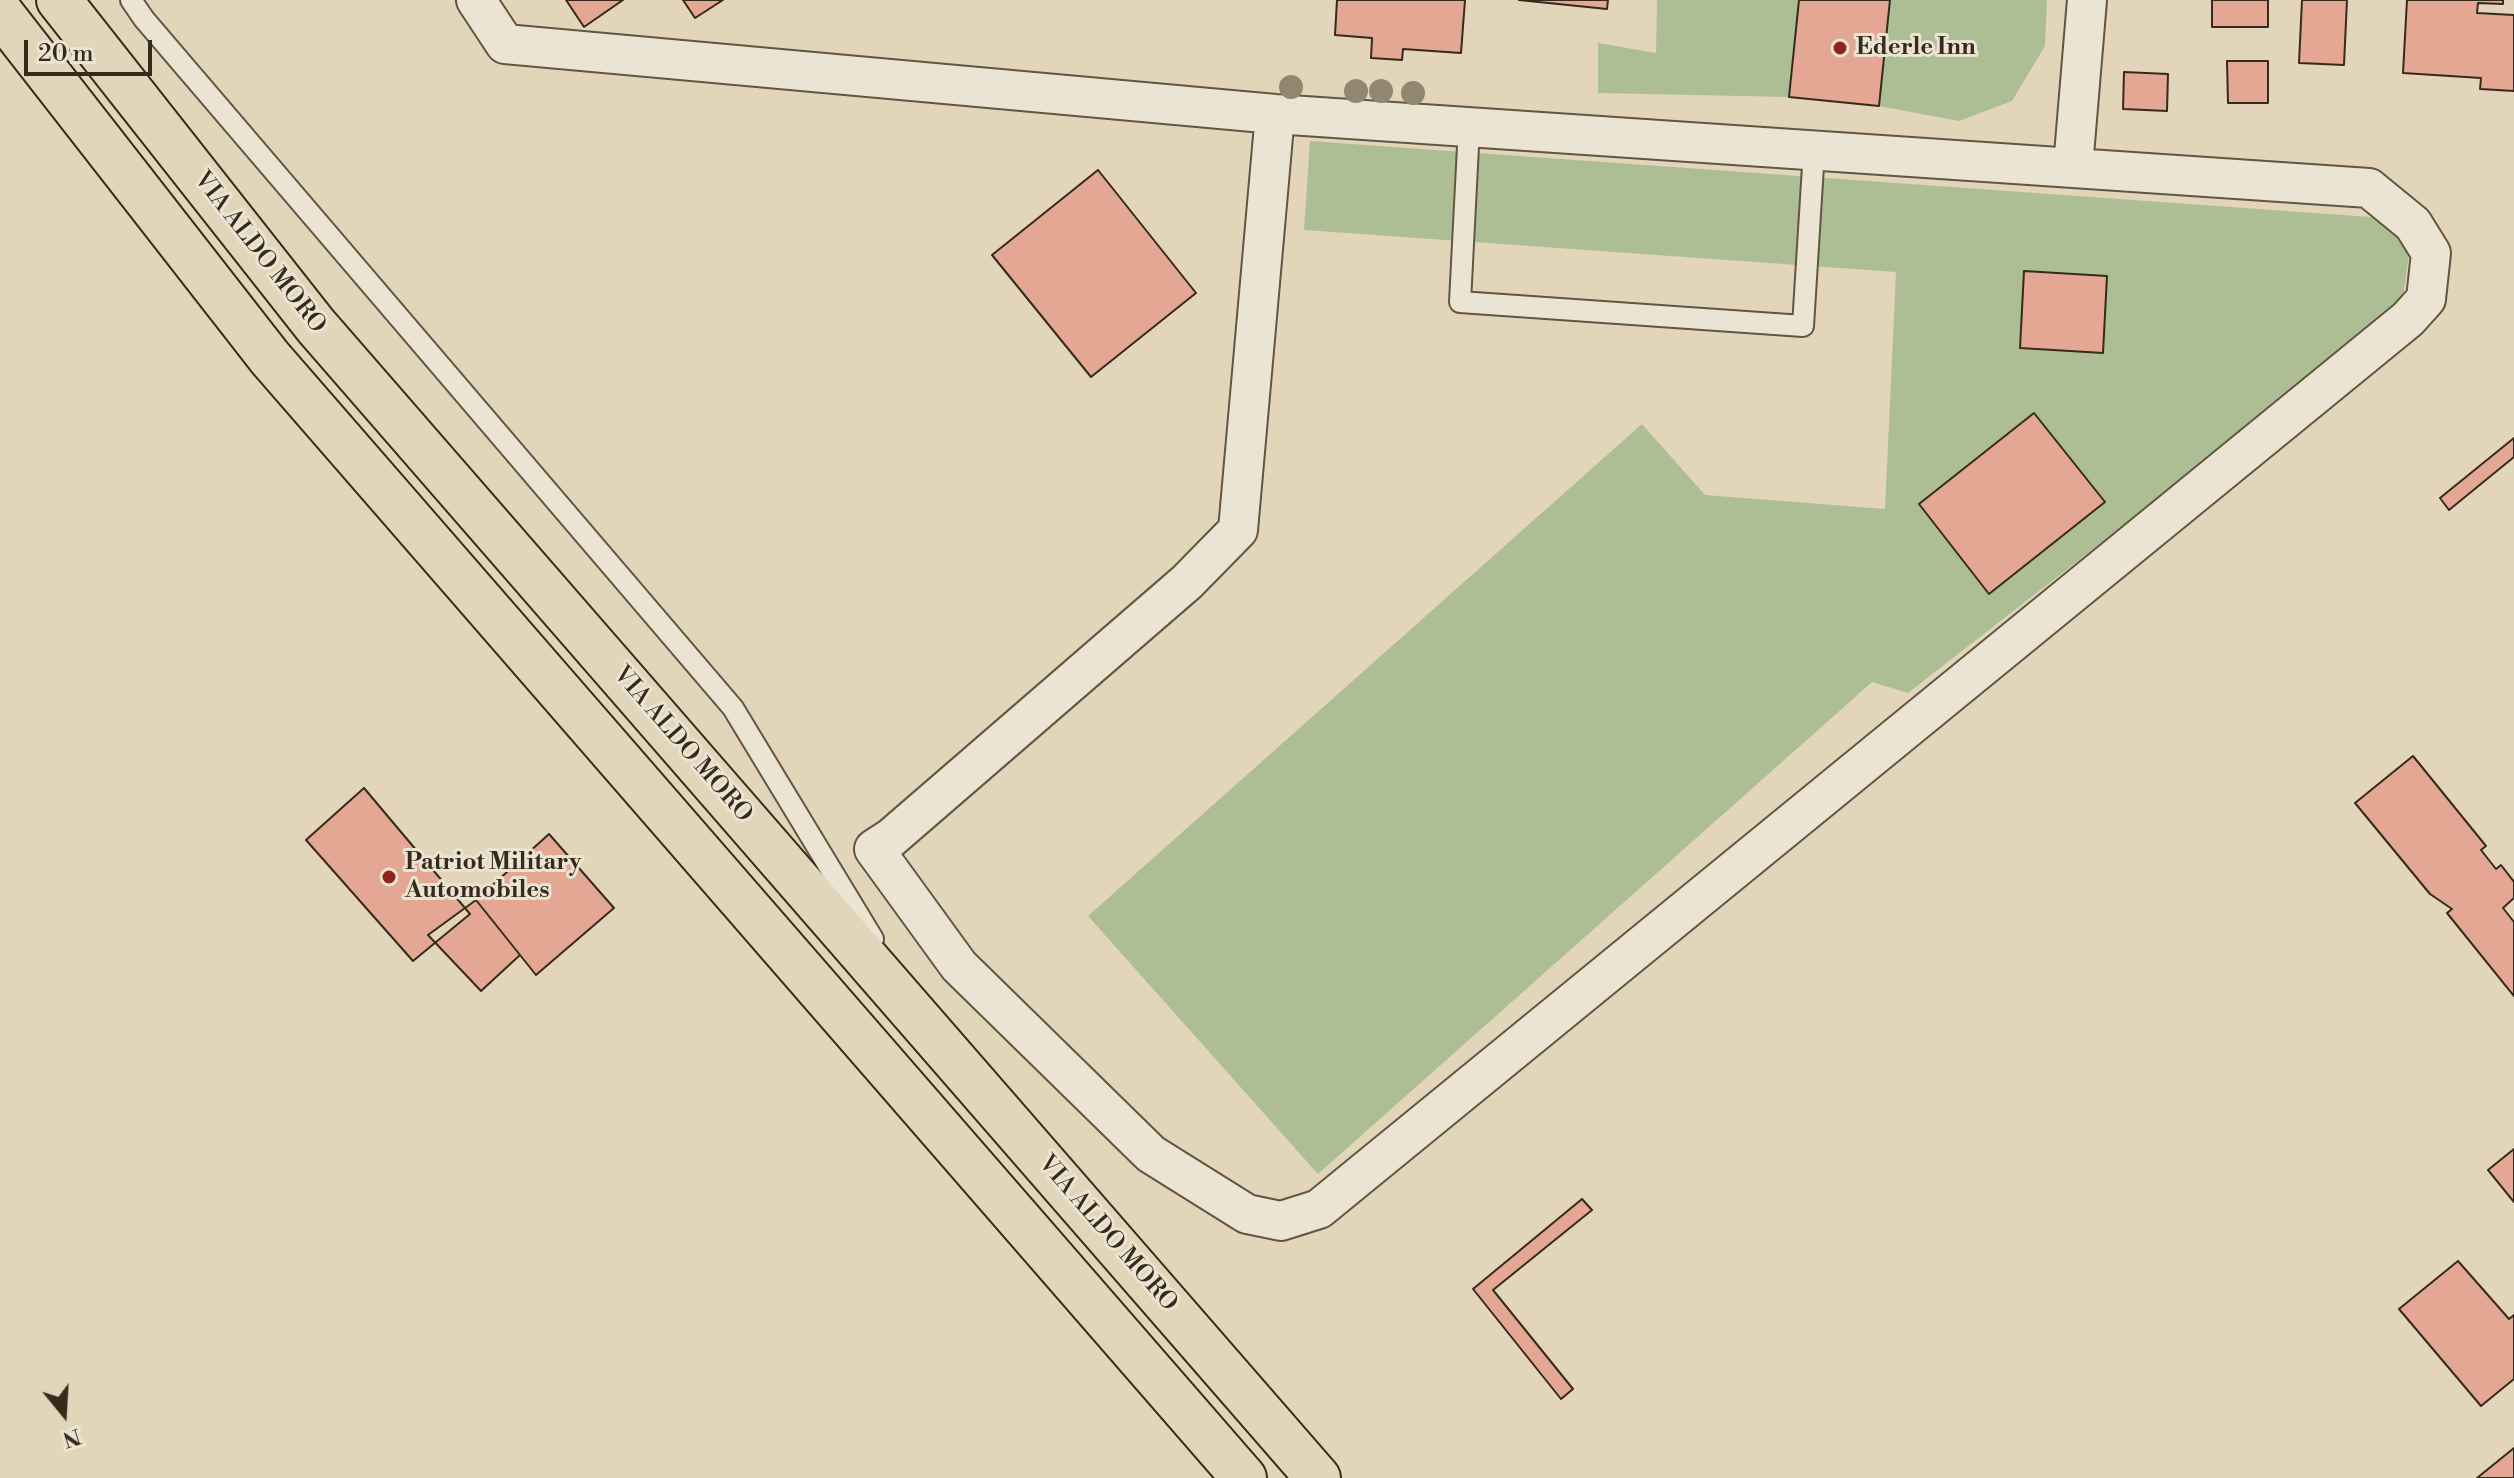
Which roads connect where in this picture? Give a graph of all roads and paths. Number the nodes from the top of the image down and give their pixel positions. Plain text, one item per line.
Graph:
1 (59, 0) edge
2 (131, 0) edge
3 (476, 0) edge
4 (2087, 0) edge
5 (0, 12) edge
6 (1275, 114) junction
7 (1469, 127) junction
8 (1814, 150) junction
9 (2073, 167) junction
10 (921, 1020) junction
11 (1244, 1478) edge
12 (1318, 1478) edge

1 - 10 main road, VIA ALDO MORO
2 - 10 lane
3 - 6 street
4 - 9 street
5 - 11 main road
6 - 7 street
6 - 9 street
7 - 8 street
7 - 8 lane
8 - 9 street
10 - 12 main road, VIA ALDO MORO

